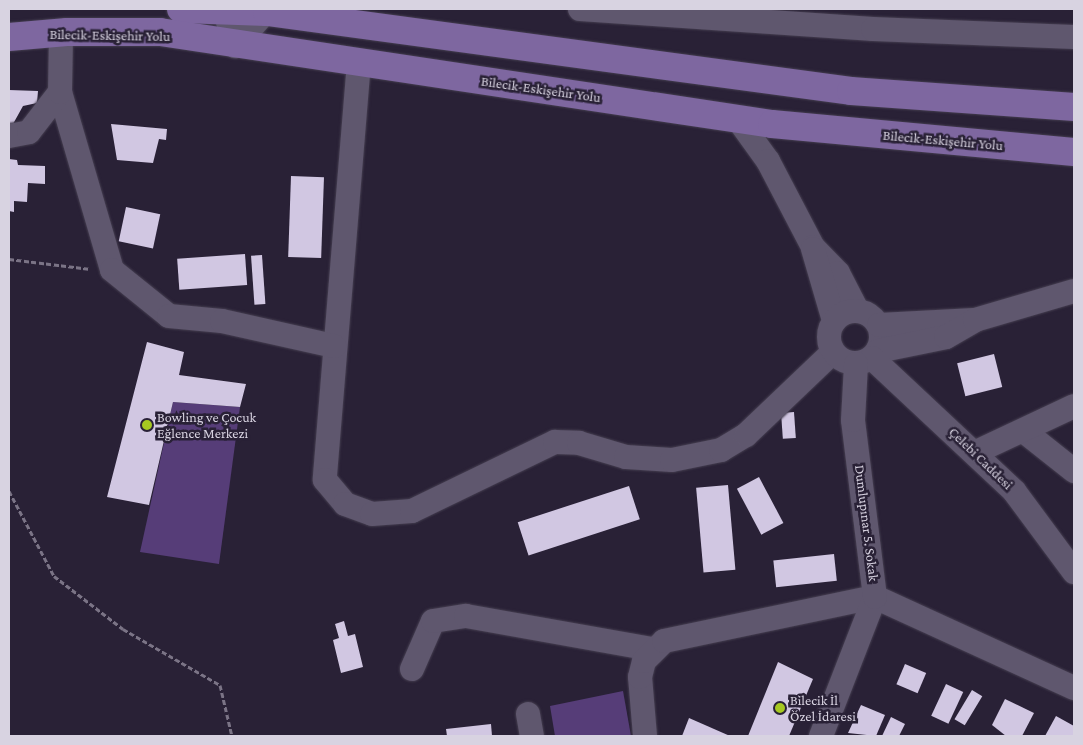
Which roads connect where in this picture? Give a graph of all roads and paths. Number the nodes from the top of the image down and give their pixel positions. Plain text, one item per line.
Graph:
1 (181, 9) edge
2 (580, 9) edge
3 (224, 10) edge
4 (268, 10) edge
5 (661, 13) edge
6 (61, 32) junction
7 (9, 37) edge
8 (1074, 37) edge
9 (235, 46) junction
10 (359, 62) junction
11 (60, 92) junction
12 (1074, 107) edge
13 (737, 118) junction
14 (9, 136) edge
15 (1074, 152) edge
16 (812, 247) junction
17 (9, 259) edge
18 (112, 270) junction
19 (1074, 291) edge
20 (857, 310) junction
21 (975, 320) junction
22 (834, 321) junction
23 (879, 324) junction
24 (334, 346) junction
25 (856, 356) junction
26 (1074, 406) edge
27 (1025, 432) junction
28 (976, 452) junction
29 (1074, 470) edge
30 (9, 492) edge
31 (1074, 572) edge
32 (876, 597) junction
33 (652, 649) junction
34 (412, 669) dead end
35 (1074, 688) edge
36 (826, 735) edge
37 (232, 736) edge
38 (645, 736) edge

1 - 3 main road
2 - 5 street
3 - 4 main road
3 - 9 street
4 - 9 street
4 - 12 main road
5 - 8 street
6 - 7 main road, Bilecik-Eskişehir Yolu
6 - 9 main road, Bilecik-Eskişehir Yolu
6 - 11 street
9 - 10 main road, Bilecik-Eskişehir Yolu
10 - 13 main road, Bilecik-Eskişehir Yolu
10 - 24 street
11 - 14 street
11 - 18 street
13 - 15 main road, Bilecik-Eskişehir Yolu
13 - 16 street
16 - 20 street
16 - 22 street
17 - 18 path
18 - 24 street
19 - 21 street
20 - 22 street
20 - 23 street
21 - 23 street
21 - 25 street
22 - 25 street
23 - 25 street
24 - 25 street
25 - 28 street, Çelebi Caddesi
25 - 32 street, Dumlupınar 5. Sokak
26 - 27 street
27 - 28 street
27 - 29 street
28 - 31 street, Çelebi Caddesi
30 - 37 path
32 - 33 street
32 - 35 street
32 - 36 street, Dumlupınar 5. Sokak
33 - 34 street
33 - 38 street

